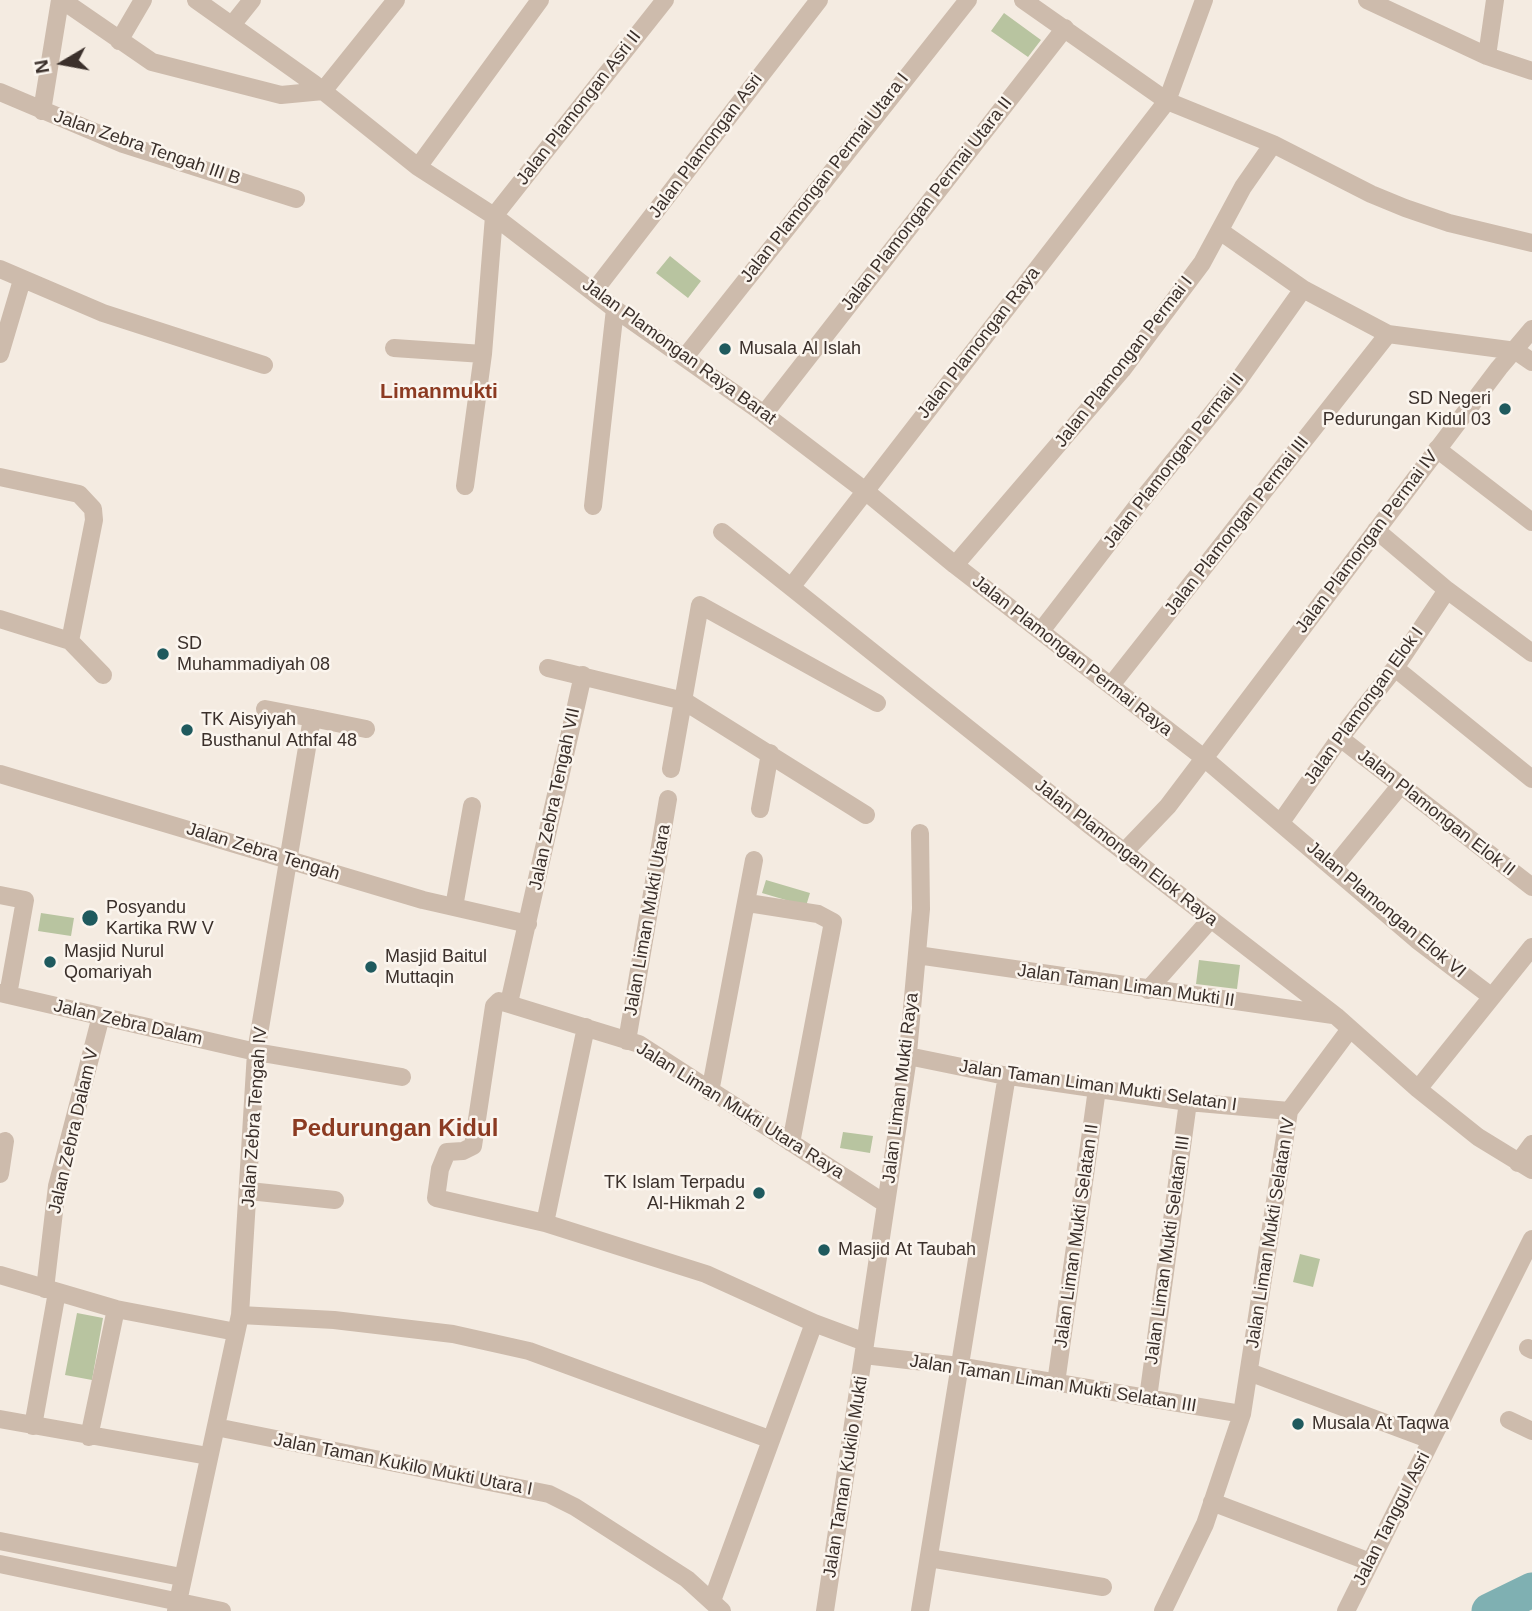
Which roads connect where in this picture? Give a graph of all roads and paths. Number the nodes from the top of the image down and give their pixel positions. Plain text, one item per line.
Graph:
1 (61, 0) edge
2 (143, 0) edge
3 (196, 0) edge
4 (252, 0) edge
5 (396, 0) edge
6 (540, 0) edge
7 (665, 0) edge
8 (968, 0) edge
9 (1023, 0) edge
10 (1204, 0) edge
11 (1368, 0) edge
12 (1495, 0) edge
13 (812, 2) edge
14 (232, 26) junction
15 (1065, 27) junction
16 (119, 41) junction
17 (1487, 56) junction
18 (1532, 71) edge
19 (323, 91) junction
20 (0, 92) edge
21 (1167, 100) junction
22 (42, 111) junction
23 (1273, 144) junction
24 (418, 167) junction
25 (296, 199) dead end
26 (494, 216) junction
27 (1220, 231) junction
28 (1532, 243) edge
29 (0, 269) edge
30 (22, 279) junction
31 (1303, 289) junction
32 (594, 291) junction
33 (615, 309) junction
34 (1532, 329) edge
35 (1388, 334) junction
36 (394, 348) dead end
37 (1516, 351) junction
38 (0, 354) edge
39 (483, 354) junction
40 (685, 357) junction
41 (1532, 362) edge
42 (264, 365) dead end
43 (765, 414) junction
44 (1437, 449) junction
45 (0, 477) edge
46 (465, 486) dead end
47 (864, 490) junction
48 (593, 506) dead end
49 (1532, 522) edge
50 (1376, 530) junction
51 (722, 532) dead end
52 (955, 565) junction
53 (792, 586) junction
54 (1447, 590) junction
55 (0, 619) edge
56 (1041, 631) junction
57 (69, 641) junction
58 (1531, 651) edge
59 (548, 668) dead end
60 (1395, 668) junction
61 (103, 675) dead end
62 (583, 675) junction
63 (1112, 684) junction
64 (684, 701) junction
65 (877, 703) dead end
66 (265, 709) dead end
67 (312, 718) junction
68 (366, 729) dead end
69 (1340, 738) junction
70 (770, 752) junction
71 (1204, 758) junction
72 (671, 769) dead end
73 (0, 774) edge
74 (1532, 779) edge
75 (1400, 786) junction
76 (668, 799) dead end
77 (472, 806) dead end
78 (760, 809) dead end
79 (866, 815) dead end
80 (1281, 822) junction
81 (920, 833) dead end
82 (1124, 852) junction
83 (286, 860) junction
84 (754, 860) dead end
85 (1334, 867) junction
86 (1532, 887) edge
87 (0, 895) edge
88 (748, 903) junction
89 (454, 907) junction
90 (1210, 920) junction
91 (528, 924) junction
92 (1532, 947) edge
93 (917, 955) junction
94 (1148, 990) junction
95 (4, 994) edge
96 (1492, 997) junction
97 (509, 1003) junction
98 (101, 1016) junction
99 (1336, 1016) junction
100 (586, 1027) junction
101 (1350, 1029) junction
102 (627, 1041) junction
103 (256, 1052) junction
104 (908, 1056) junction
105 (1007, 1075) junction
106 (402, 1077) dead end
107 (1097, 1089) junction
108 (1418, 1090) junction
109 (710, 1091) junction
110 (1188, 1102) junction
111 (1289, 1111) junction
112 (5, 1141) dead end
113 (792, 1143) junction
114 (1532, 1144) edge
115 (1525, 1167) edge
116 (0, 1174) edge
117 (250, 1191) junction
118 (335, 1200) dead end
119 (886, 1203) junction
120 (545, 1223) junction
121 (1532, 1239) edge
122 (0, 1275) edge
123 (52, 1290) junction
124 (116, 1309) junction
125 (238, 1323) junction
126 (814, 1323) junction
127 (865, 1349) junction
128 (959, 1366) junction
129 (1249, 1372) junction
130 (1056, 1382) junction
131 (1148, 1398) junction
132 (1242, 1414) junction
133 (0, 1419) edge
134 (1509, 1420) dead end
135 (33, 1426) junction
136 (216, 1426) junction
137 (1532, 1431) edge
138 (89, 1437) junction
139 (769, 1439) junction
140 (1432, 1440) junction
141 (208, 1456) junction
142 (1212, 1502) junction
143 (0, 1541) edge
144 (929, 1558) junction
145 (1370, 1562) junction
146 (0, 1564) edge
147 (181, 1577) junction
148 (1103, 1587) dead end
149 (177, 1606) edge
150 (717, 1606) edge
151 (222, 1611) edge
152 (825, 1611) edge
153 (920, 1611) edge
154 (1163, 1611) edge
155 (1346, 1611) edge

1 - 16 street
1 - 22 street
2 - 16 street
3 - 14 street, Jalan Plamongan Raya Barat
4 - 14 street
5 - 19 street
6 - 24 street
7 - 26 street, Jalan Plamongan Asri II
8 - 40 street, Jalan Plamongan Permai Utara I
9 - 15 street
10 - 21 street, Jalan Plamongan Raya
11 - 17 street
12 - 17 street
13 - 32 street, Jalan Plamongan Asri
14 - 19 street, Jalan Plamongan Raya Barat
15 - 21 street
15 - 43 street, Jalan Plamongan Permai Utara II
16 - 19 street
17 - 18 street
19 - 24 street, Jalan Plamongan Raya Barat
20 - 22 street, Jalan Zebra Tengah III B
21 - 23 street
21 - 47 street, Jalan Plamongan Raya
22 - 25 street, Jalan Zebra Tengah III B
23 - 27 street, Jalan Plamongan Permai I
23 - 28 street
24 - 26 street, Jalan Plamongan Raya Barat
26 - 32 street, Jalan Plamongan Raya Barat
26 - 39 street
27 - 31 street
27 - 52 street, Jalan Plamongan Permai I
29 - 30 street
30 - 38 street
30 - 42 street
31 - 35 street
31 - 56 street, Jalan Plamongan Permai II
32 - 33 street, Jalan Plamongan Raya Barat
33 - 40 street, Jalan Plamongan Raya Barat
33 - 48 street
34 - 37 street, Jalan Plamongan Permai IV
35 - 37 street
35 - 63 street, Jalan Plamongan Permai III
36 - 39 street
37 - 41 street
37 - 44 street, Jalan Plamongan Permai IV
39 - 46 street
40 - 43 street, Jalan Plamongan Raya Barat
43 - 47 street, Jalan Plamongan Raya Barat
44 - 49 street
44 - 50 street, Jalan Plamongan Permai IV
45 - 57 street
47 - 52 street, Jalan Plamongan Permai Raya
47 - 53 street, Jalan Plamongan Raya
50 - 54 street
50 - 71 street, Jalan Plamongan Permai IV
51 - 53 street, Jalan Plamongan Elok Raya
52 - 56 street, Jalan Plamongan Permai Raya
53 - 82 street, Jalan Plamongan Elok Raya
54 - 58 street
54 - 60 street, Jalan Plamongan Elok I
55 - 57 street
56 - 63 street, Jalan Plamongan Permai Raya
57 - 61 street
59 - 62 street
60 - 69 street, Jalan Plamongan Elok I
60 - 74 street
62 - 64 street
62 - 91 street, Jalan Zebra Tengah VII
63 - 71 street, Jalan Plamongan Permai Raya
64 - 65 street
64 - 70 street
64 - 72 street
66 - 67 street
67 - 68 street
67 - 83 street, Jalan Zebra Tengah IV
69 - 75 street, Jalan Plamongan Elok II
69 - 80 street, Jalan Plamongan Elok I
70 - 78 street
70 - 79 street
71 - 80 street, Jalan Plamongan Permai Raya
71 - 82 street, Jalan Plamongan Permai IV
73 - 83 street, Jalan Zebra Tengah
75 - 85 street
75 - 86 street, Jalan Plamongan Elok II
76 - 102 street, Jalan Liman Mukti Utara
77 - 89 street
80 - 85 street, Jalan Plamongan Elok VI
81 - 93 street, Jalan Liman Mukti Raya
82 - 90 street, Jalan Plamongan Elok Raya
83 - 89 street, Jalan Zebra Tengah
83 - 103 street, Jalan Zebra Tengah IV
84 - 88 street
85 - 96 street, Jalan Plamongan Elok VI
87 - 95 street
88 - 109 street
88 - 113 street
89 - 91 street, Jalan Zebra Tengah
90 - 94 street
90 - 99 street, Jalan Plamongan Elok Raya
91 - 97 street, Jalan Zebra Tengah VII
92 - 96 street
93 - 94 street, Jalan Taman Liman Mukti II
93 - 104 street, Jalan Liman Mukti Raya
94 - 99 street, Jalan Taman Liman Mukti II
95 - 98 street, Jalan Zebra Dalam
96 - 108 street
97 - 100 street, Jalan Liman Mukti Utara Raya
97 - 120 street, Jalan Taman Liman Mukti Selatan III
98 - 103 street, Jalan Zebra Dalam
98 - 123 street, Jalan Zebra Dalam V
99 - 101 street, Jalan Plamongan Elok Raya
100 - 102 street, Jalan Liman Mukti Utara Raya
100 - 120 street
101 - 108 street, Jalan Plamongan Elok Raya
101 - 111 street, Jalan Liman Mukti Selatan IV
102 - 109 street, Jalan Liman Mukti Utara Raya
103 - 106 street, Jalan Zebra Dalam
103 - 117 street, Jalan Zebra Tengah IV
104 - 105 street, Jalan Taman Liman Mukti Selatan I
104 - 119 street, Jalan Liman Mukti Raya
105 - 107 street, Jalan Taman Liman Mukti Selatan I
105 - 128 street
107 - 110 street, Jalan Taman Liman Mukti Selatan I
107 - 130 street, Jalan Liman Mukti Selatan II
108 - 115 street, Jalan Plamongan Elok Raya
109 - 113 street, Jalan Liman Mukti Utara Raya
110 - 111 street, Jalan Taman Liman Mukti Selatan I
110 - 131 street, Jalan Liman Mukti Selatan III
111 - 129 street, Jalan Liman Mukti Selatan IV
112 - 116 street
113 - 119 street, Jalan Liman Mukti Utara Raya
114 - 115 street
117 - 118 street
117 - 125 street, Jalan Zebra Tengah IV
119 - 127 street, Jalan Liman Mukti Raya
120 - 126 street, Jalan Taman Liman Mukti Selatan III
121 - 140 street, Jalan Tanggul Asri
122 - 123 street
123 - 124 street
123 - 135 street, Jalan Zebra Dalam V
124 - 125 street
124 - 138 street
125 - 136 street, Jalan Zebra Tengah IV
125 - 139 street
126 - 127 street, Jalan Taman Liman Mukti Selatan III
126 - 139 street
127 - 128 street, Jalan Taman Liman Mukti Selatan III
127 - 152 street, Jalan Taman Kukilo Mukti
128 - 130 street, Jalan Taman Liman Mukti Selatan III
128 - 144 street
129 - 132 street, Jalan Liman Mukti Selatan IV
129 - 140 street
130 - 131 street, Jalan Taman Liman Mukti Selatan III
131 - 132 street, Jalan Taman Liman Mukti Selatan III
132 - 142 street, Jalan Liman Mukti Selatan IV
133 - 135 street
134 - 137 street
135 - 138 street
136 - 141 street, Jalan Zebra Tengah IV
136 - 150 street, Jalan Taman Kukilo Mukti Utara I
138 - 141 street
139 - 150 street
140 - 145 street, Jalan Tanggul Asri
141 - 147 street, Jalan Zebra Tengah IV
142 - 145 street
142 - 154 street, Jalan Liman Mukti Selatan IV
143 - 147 street
144 - 148 street
144 - 153 street
145 - 155 street, Jalan Tanggul Asri
146 - 149 street
147 - 149 street, Jalan Zebra Tengah IV
149 - 151 street

